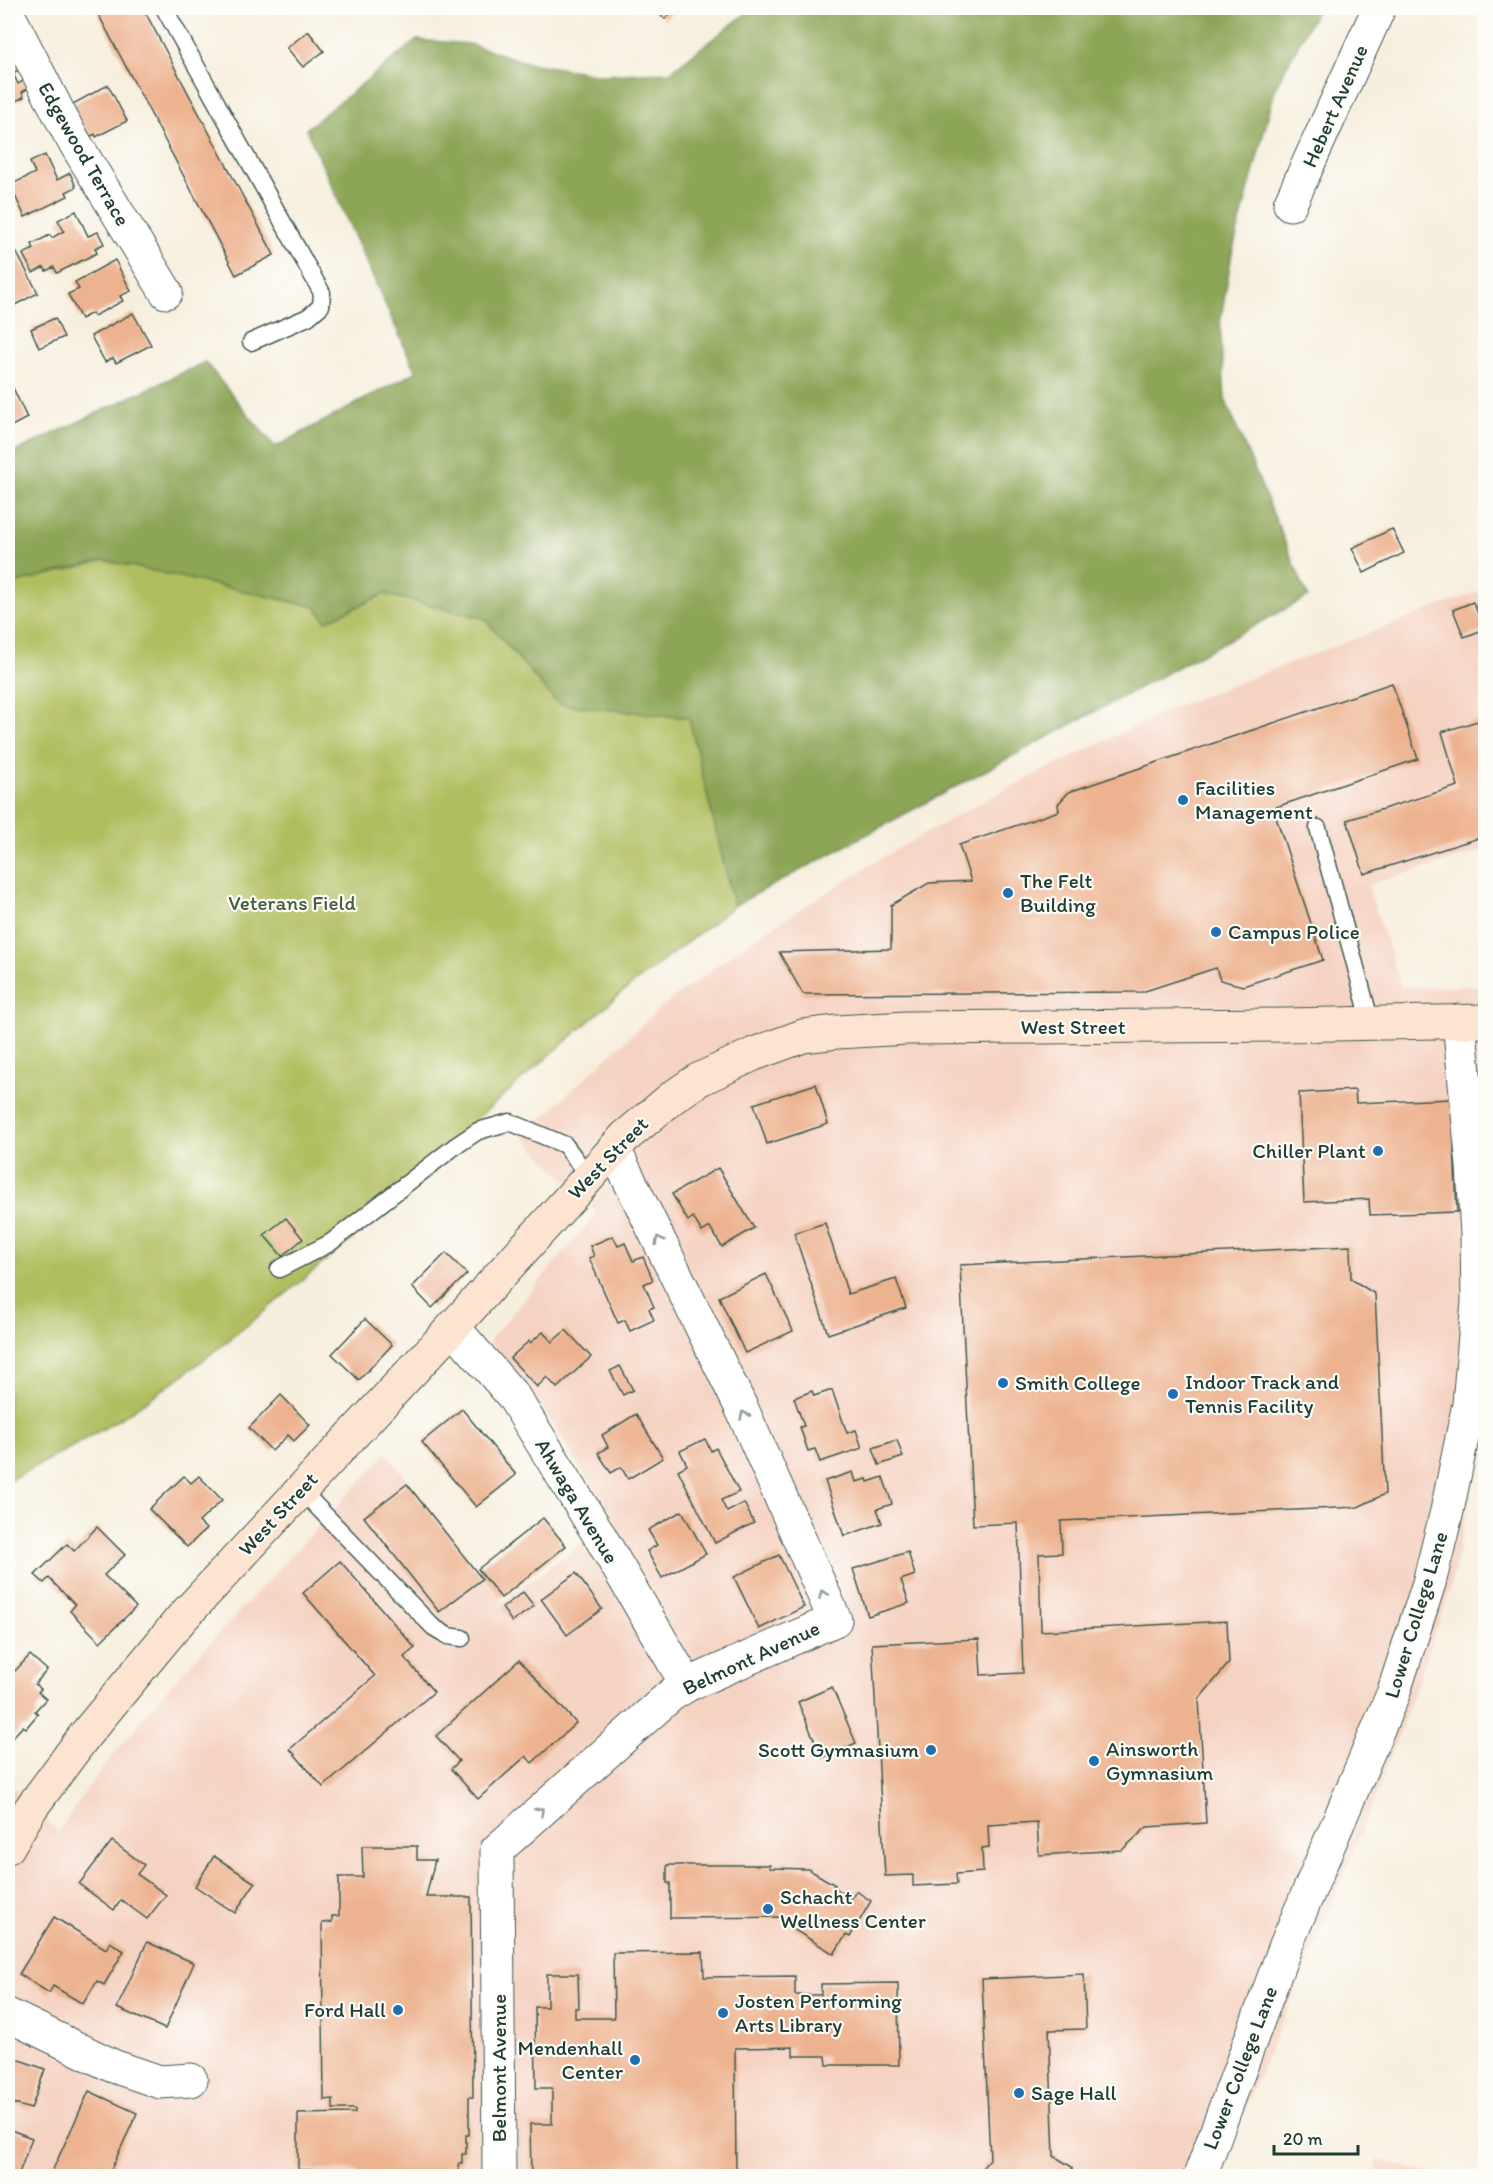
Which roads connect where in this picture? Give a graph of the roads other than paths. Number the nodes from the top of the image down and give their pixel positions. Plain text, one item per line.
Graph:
1 (164, 8) edge
2 (1379, 8) edge
3 (8, 14) edge
4 (1290, 204) dead end
5 (166, 292) dead end
6 (251, 342) dead end
7 (1318, 828) dead end
8 (1472, 1021) edge
9 (1371, 1023) junction
10 (614, 1149) junction
11 (588, 1176) junction
12 (279, 1269) dead end
13 (453, 1327) junction
14 (301, 1490) junction
15 (462, 1638) dead end
16 (687, 1684) junction
17 (8, 1847) edge
18 (8, 2015) edge
19 (191, 2080) dead end
20 (499, 2176) edge
21 (1200, 2176) edge

1 - 6 lane
2 - 4 street, Hebert Avenue
3 - 5 street, Edgewood Terrace
7 - 9 lane
8 - 9 main road, West Street
8 - 21 street, Lower College Lane
9 - 10 main road, West Street
10 - 11 main road, West Street
16 -> 10 street, Belmont Avenue
11 - 12 lane
11 - 13 main road, West Street
13 - 14 main road, West Street
13 - 16 street, Ahwaga Avenue
14 - 15 lane
14 - 17 main road, West Street
20 -> 16 street, Belmont Avenue
18 - 19 street

